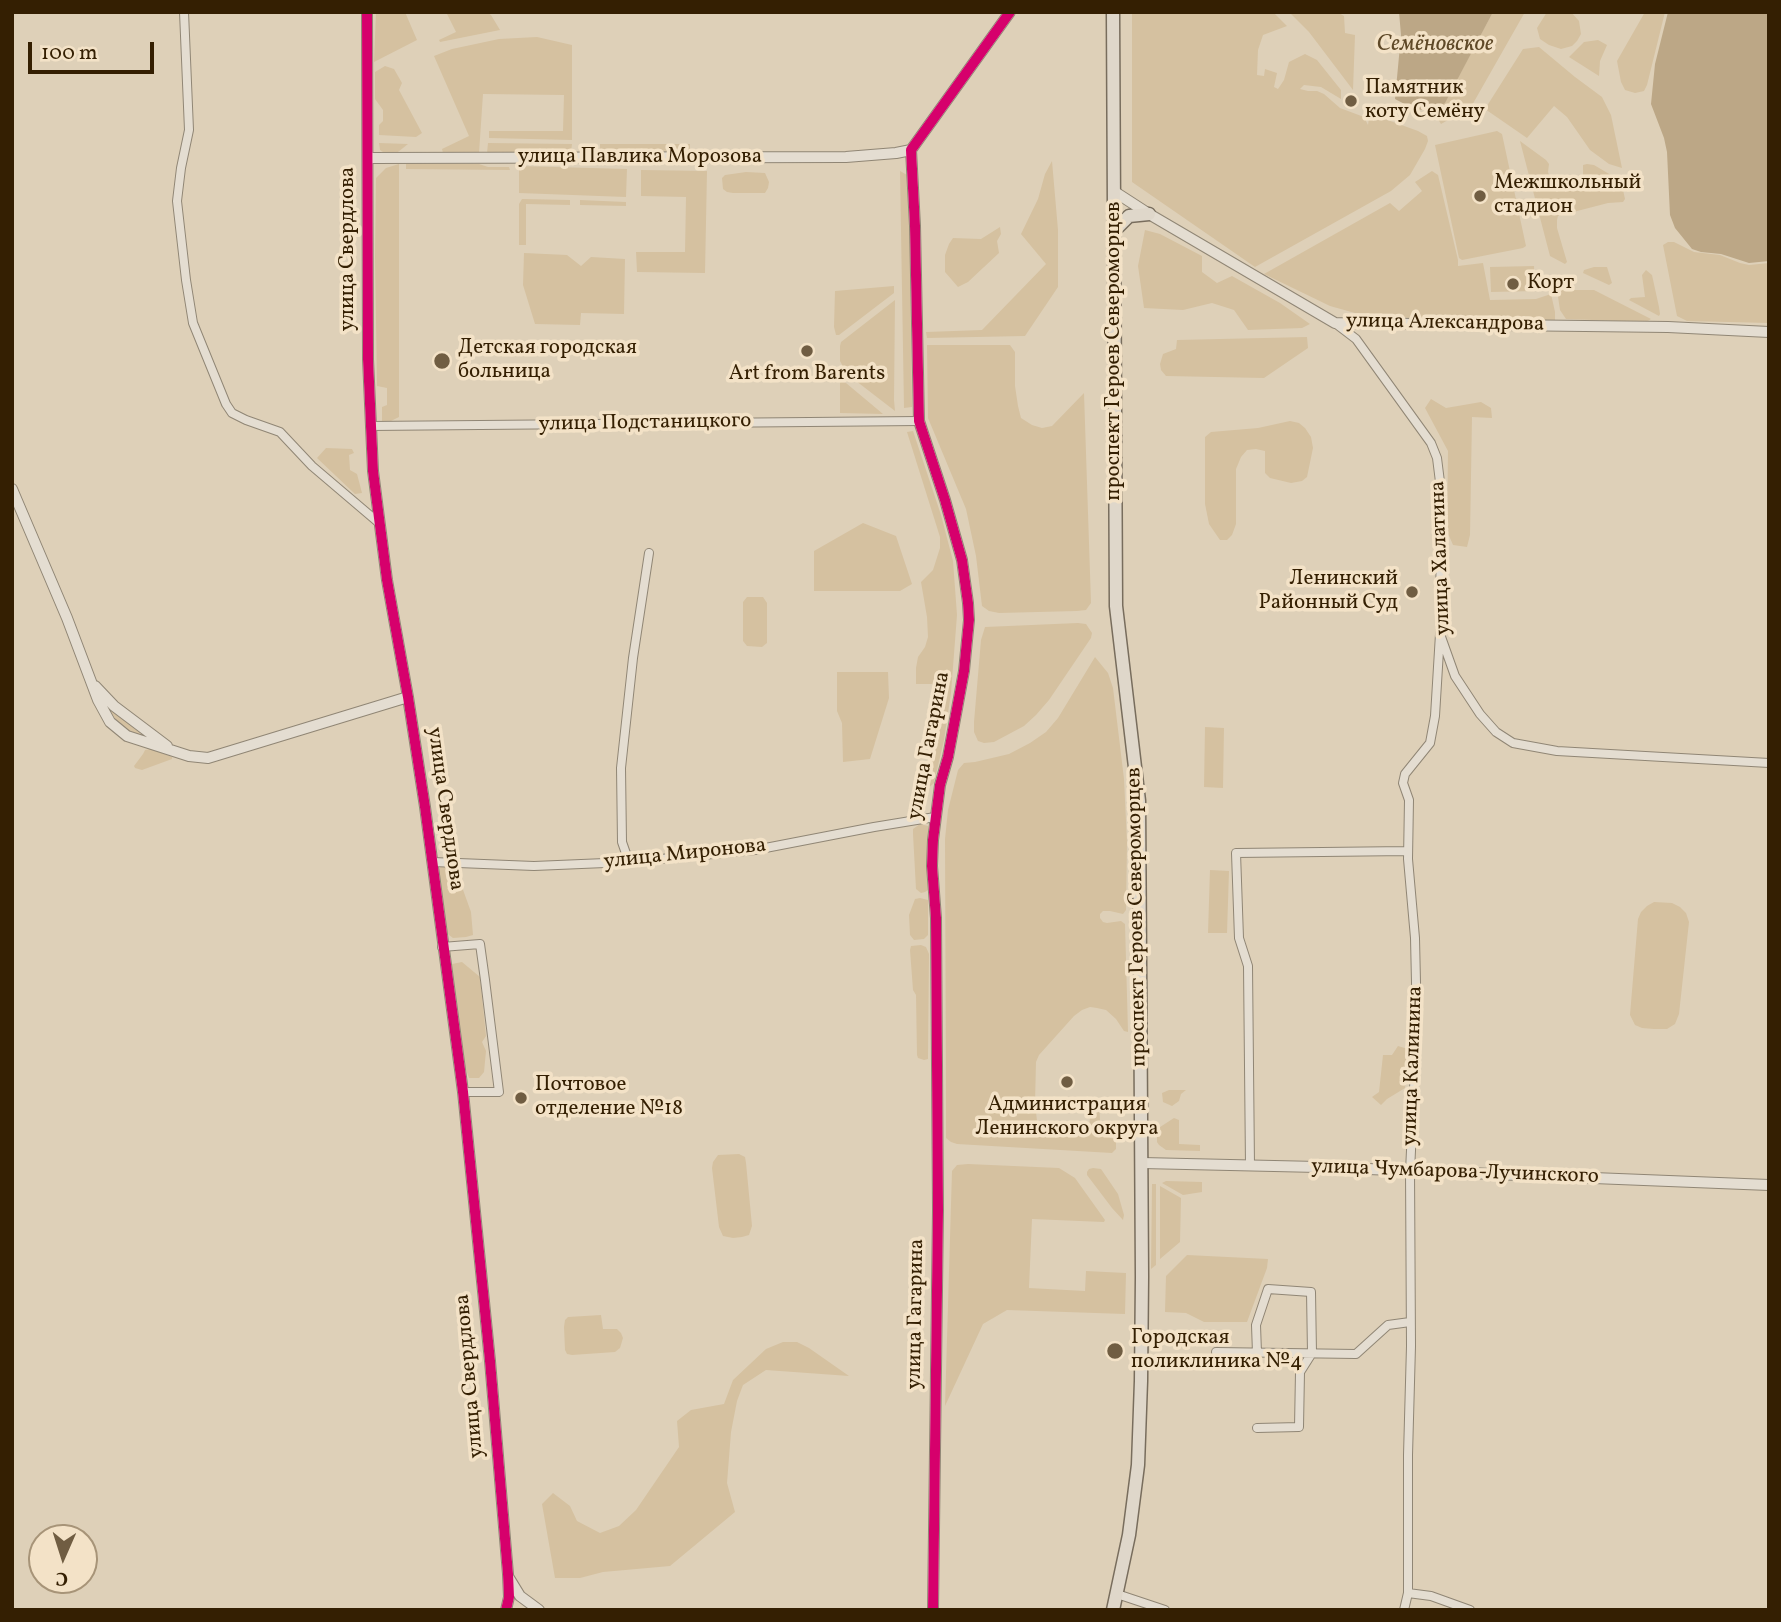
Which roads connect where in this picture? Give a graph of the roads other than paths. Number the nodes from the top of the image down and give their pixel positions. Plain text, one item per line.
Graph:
1 (184, 12) edge
2 (367, 12) edge
3 (1010, 12) edge
4 (1113, 12) edge
5 (911, 149) junction
6 (368, 158) junction
7 (1115, 192) junction
8 (1149, 214) junction
9 (1115, 230) junction
10 (1335, 323) junction
11 (1769, 332) edge
12 (919, 421) junction
13 (370, 426) junction
14 (12, 489) edge
15 (379, 523) junction
16 (649, 553) dead end
17 (1440, 634) junction
18 (92, 683) junction
19 (408, 697) junction
20 (173, 751) junction
21 (1769, 764) edge
22 (935, 817) junction
23 (1408, 850) junction
24 (433, 862) junction
25 (629, 862) junction
26 (442, 947) junction
27 (463, 1092) junction
28 (1142, 1163) junction
29 (1250, 1166) junction
30 (1410, 1171) junction
31 (1769, 1185) edge
32 (1410, 1322) junction
33 (1216, 1352) dead end
34 (1257, 1353) junction
35 (1312, 1353) junction
36 (1257, 1428) dead end
37 (508, 1574) junction
38 (1408, 1593) junction
39 (1118, 1594) junction
40 (506, 1610) edge
41 (539, 1610) edge
42 (933, 1610) edge
43 (1114, 1610) edge
44 (1165, 1610) edge
45 (1404, 1610) edge
46 (1470, 1610) edge

1 - 15 street
2 - 6 street, улица Свердлова
3 - 5 street
4 - 7 main road, проспект Героев Североморцев
5 - 6 street, улица Павлика Морозова
5 - 12 street, улица Гагарина
6 - 13 street, улица Свердлова
7 - 8 street, улица Александрова
7 - 9 main road, проспект Героев Североморцев
8 - 9 main road
8 - 10 street, улица Александрова
9 - 28 main road, проспект Героев Североморцев
10 - 11 street, улица Александрова
10 - 17 street, улица Халатина
12 - 13 street, улица Подстаницкого
12 - 22 street, улица Гагарина
13 - 15 street, улица Свердлова
14 - 18 street
15 - 19 street, улица Свердлова
16 - 25 street
17 - 21 street, улица Халатина
17 - 23 street, улица Калинина
18 - 20 street
18 - 20 street
19 - 20 street
19 - 24 street, улица Свердлова
22 - 25 street, улица Миронова
22 - 42 street, улица Гагарина
23 - 29 street
23 - 30 street, улица Калинина
24 - 25 street, улица Миронова
24 - 26 street, улица Свердлова
26 - 27 street, улица Свердлова
26 - 27 street
27 - 37 street, улица Свердлова
28 - 29 street, улица Чумбарова-Лучинского
28 - 39 main road, проспект Героев Североморцев
29 - 30 street, улица Чумбарова-Лучинского
30 - 31 street, улица Чумбарова-Лучинского
30 - 32 street, улица Калинина
32 - 35 street
32 - 38 street, улица Калинина
33 - 34 street
34 - 35 street
34 - 35 street
35 - 36 street
37 - 40 street, улица Свердлова
37 - 41 street
38 - 45 street, улица Калинина
38 - 46 street
39 - 43 main road, проспект Героев Североморцев
39 - 44 street

